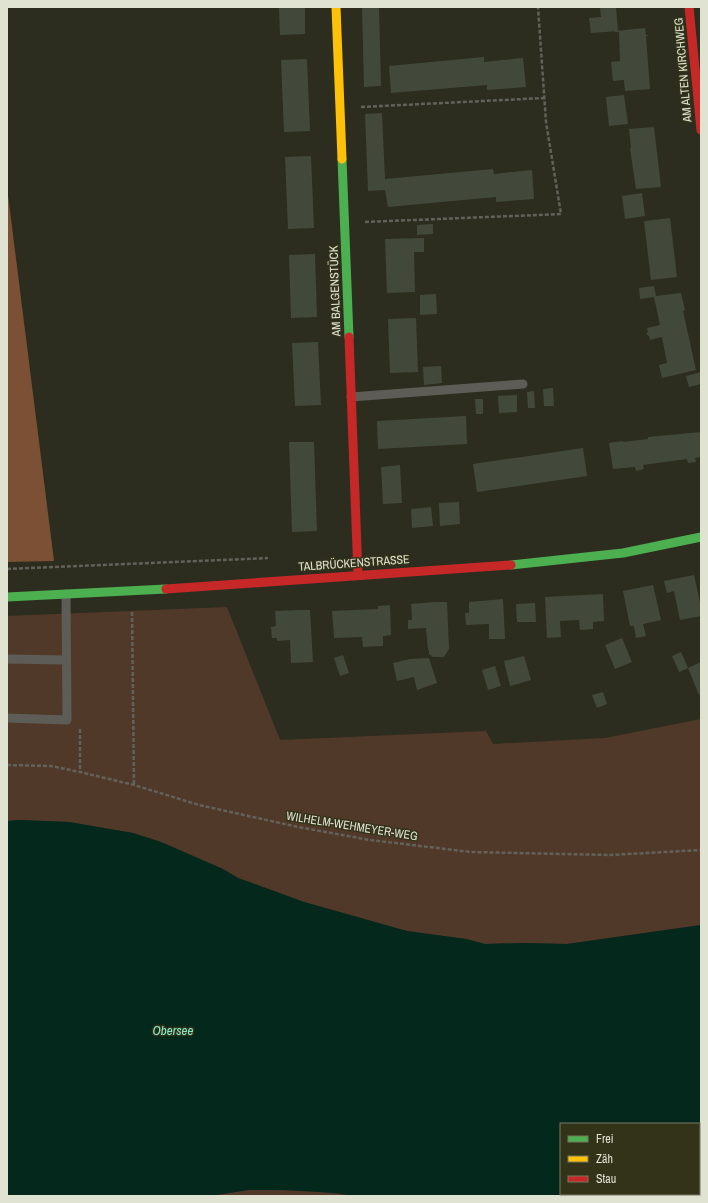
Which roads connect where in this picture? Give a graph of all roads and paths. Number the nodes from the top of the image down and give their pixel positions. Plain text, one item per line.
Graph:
1 (336, 7) edge
2 (538, 7) edge
3 (689, 7) edge
4 (544, 98) junction
5 (340, 108) junction
6 (701, 130) edge
7 (345, 223) junction
8 (523, 384) dead end
9 (351, 397) junction
10 (701, 537) edge
11 (273, 558) dead end
12 (7, 569) edge
13 (358, 575) junction
14 (132, 591) junction
15 (66, 594) junction
16 (7, 597) edge
17 (7, 659) edge
18 (66, 660) junction
19 (7, 718) edge
20 (67, 720) junction
21 (7, 766) edge
22 (80, 772) junction
23 (134, 785) junction
24 (701, 850) edge

1 - 5 street, AM BALGENSTÜCK
2 - 4 path
3 - 6 street, AM ALTEN KIRCHWEG
4 - 5 path
4 - 7 path
5 - 7 street, AM BALGENSTÜCK
7 - 9 street, AM BALGENSTÜCK
8 - 9 lane
9 - 13 street, AM BALGENSTÜCK
10 - 13 street, TALBRÜCKENSTRASSE
11 - 12 path
13 - 14 street, TALBRÜCKENSTRASSE
14 - 15 street, TALBRÜCKENSTRASSE
14 - 23 path
15 - 16 street, TALBRÜCKENSTRASSE
15 - 18 lane
17 - 18 lane
18 - 20 lane
19 - 20 lane
20 - 22 path
21 - 22 path, WILHELM-WEHMEYER-WEG
22 - 23 path, WILHELM-WEHMEYER-WEG
23 - 24 path, WILHELM-WEHMEYER-WEG

